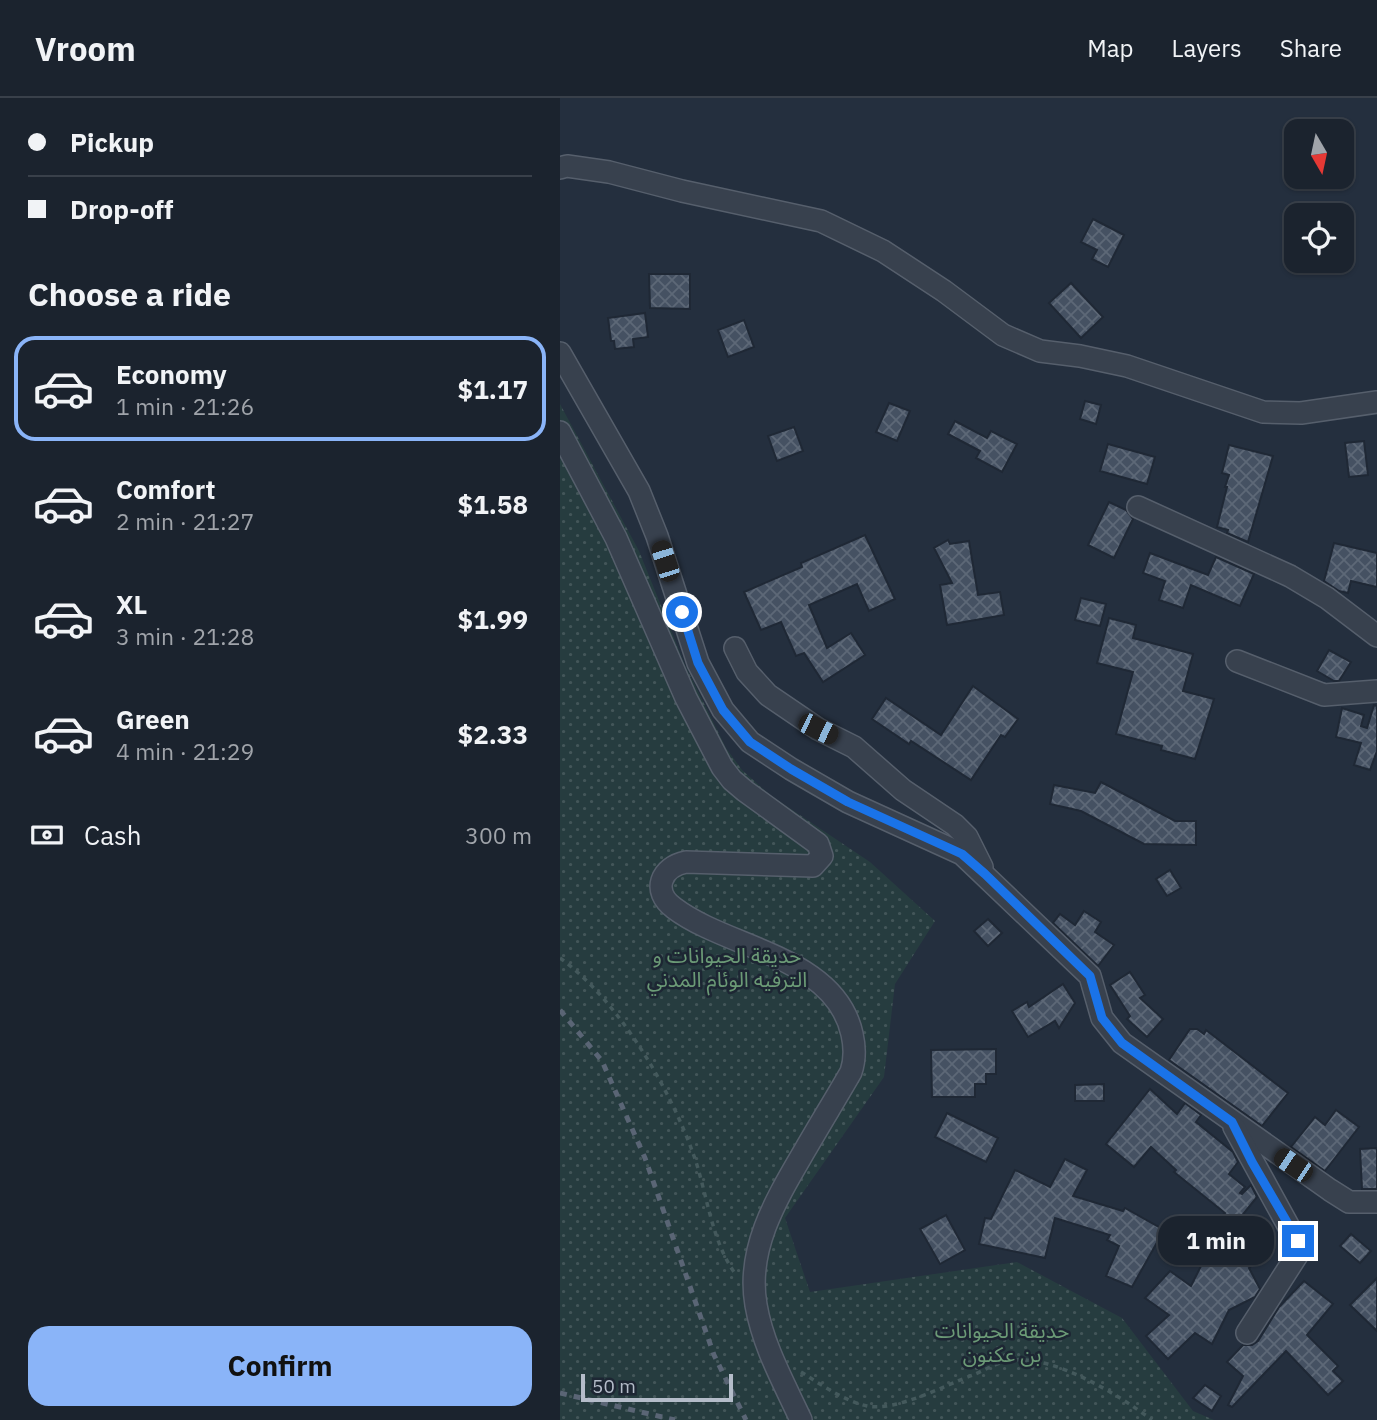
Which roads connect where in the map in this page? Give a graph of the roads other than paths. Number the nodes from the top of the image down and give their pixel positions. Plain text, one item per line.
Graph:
1 (560, 168) edge
2 (560, 353) edge
3 (1377, 402) edge
4 (560, 432) edge
5 (1138, 507) dead end
6 (1377, 636) edge
7 (735, 648) dead end
8 (1237, 661) dead end
9 (1377, 691) edge
10 (985, 874) junction
11 (1232, 1122) junction
12 (1377, 1202) edge
13 (1247, 1333) dead end
14 (801, 1420) edge

1 - 3 street
2 - 10 street
4 - 14 street
5 - 6 street
7 - 10 street
8 - 9 street
10 - 11 street
11 - 12 street
11 - 13 street

